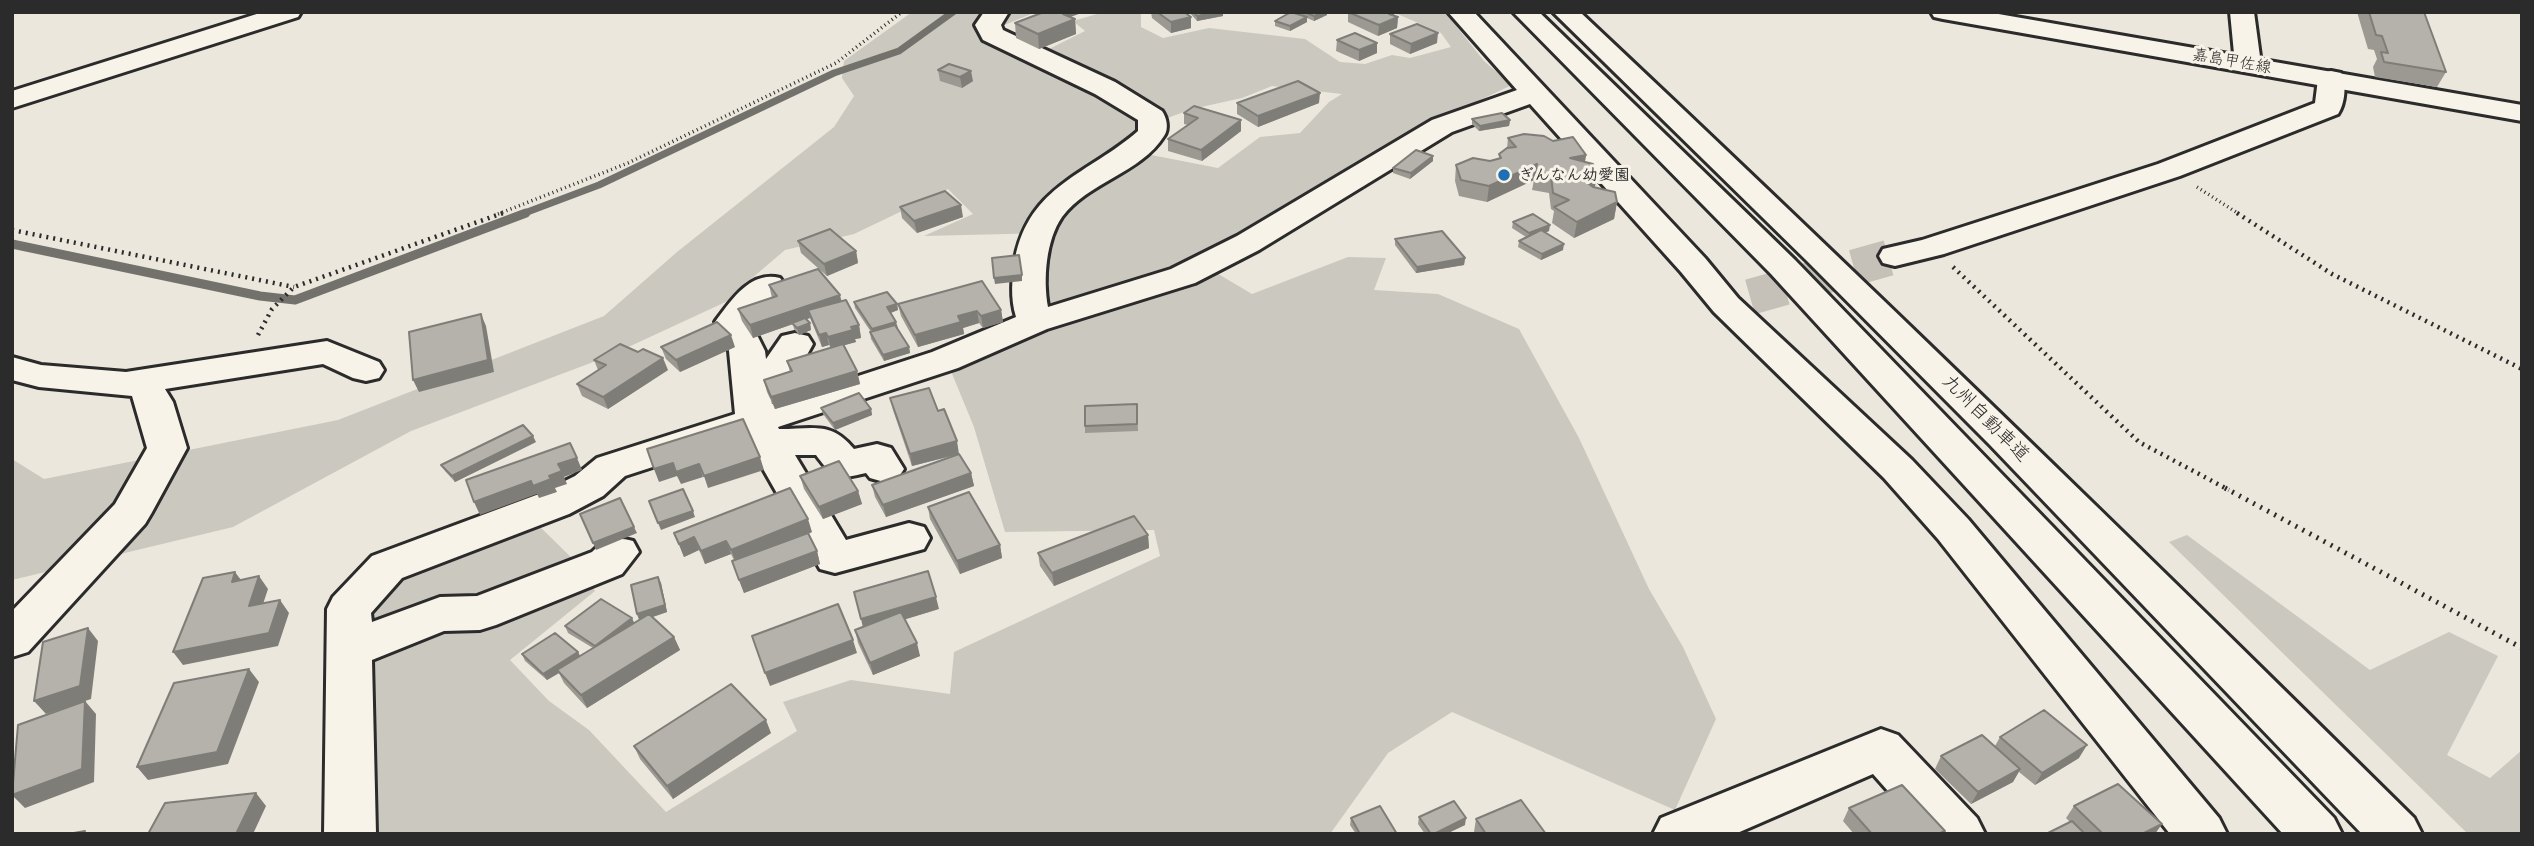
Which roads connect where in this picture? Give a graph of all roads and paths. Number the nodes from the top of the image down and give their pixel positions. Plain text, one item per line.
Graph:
1 (289, 12) edge
2 (902, 12) edge
3 (997, 12) edge
4 (1460, 12) edge
5 (1525, 12) edge
6 (1565, 12) edge
7 (1942, 12) edge
8 (2242, 12) edge
9 (2248, 64) junction
10 (2331, 79) junction
11 (1534, 93) junction
12 (12, 100) edge
13 (2522, 113) edge
14 (2169, 170) junction
15 (12, 230) edge
16 (1932, 247) junction
17 (1895, 256) tunnel mouth
18 (768, 285) edge
19 (294, 287) junction
20 (272, 309) dead end
21 (1035, 321) junction
22 (795, 344) dead end
23 (12, 368) edge
24 (2522, 369) edge
25 (366, 370) dead end
26 (750, 380) junction
27 (126, 384) junction
28 (762, 432) junction
29 (884, 469) dead end
30 (909, 538) dead end
31 (618, 552) dead end
32 (12, 640) edge
33 (2522, 648) edge
34 (349, 650) junction
35 (350, 834) edge
36 (1679, 834) edge
37 (1959, 834) edge
38 (2201, 834) edge
39 (2316, 834) edge
40 (2396, 834) edge

1 - 12 main road
2 - 19 path
3 - 21 main road
4 - 11 main road
5 - 39 main road
6 - 40 main road, 九州自動車道
7 - 9 main road, 嘉島甲佐線
8 - 9 main road
9 - 10 main road, 嘉島甲佐線
10 - 13 main road, 嘉島甲佐線
10 - 14 main road
11 - 21 main road
11 - 38 main road
14 - 16 main road
14 - 24 path
15 - 19 path
16 - 17 main road
16 - 33 path
18 - 26 main road
19 - 20 path
21 - 28 main road
22 - 26 main road
23 - 27 main road
25 - 27 main road
26 - 28 main road
27 - 32 main road
28 - 29 main road
28 - 30 main road
28 - 34 main road
31 - 34 main road
34 - 35 main road
36 - 37 main road

